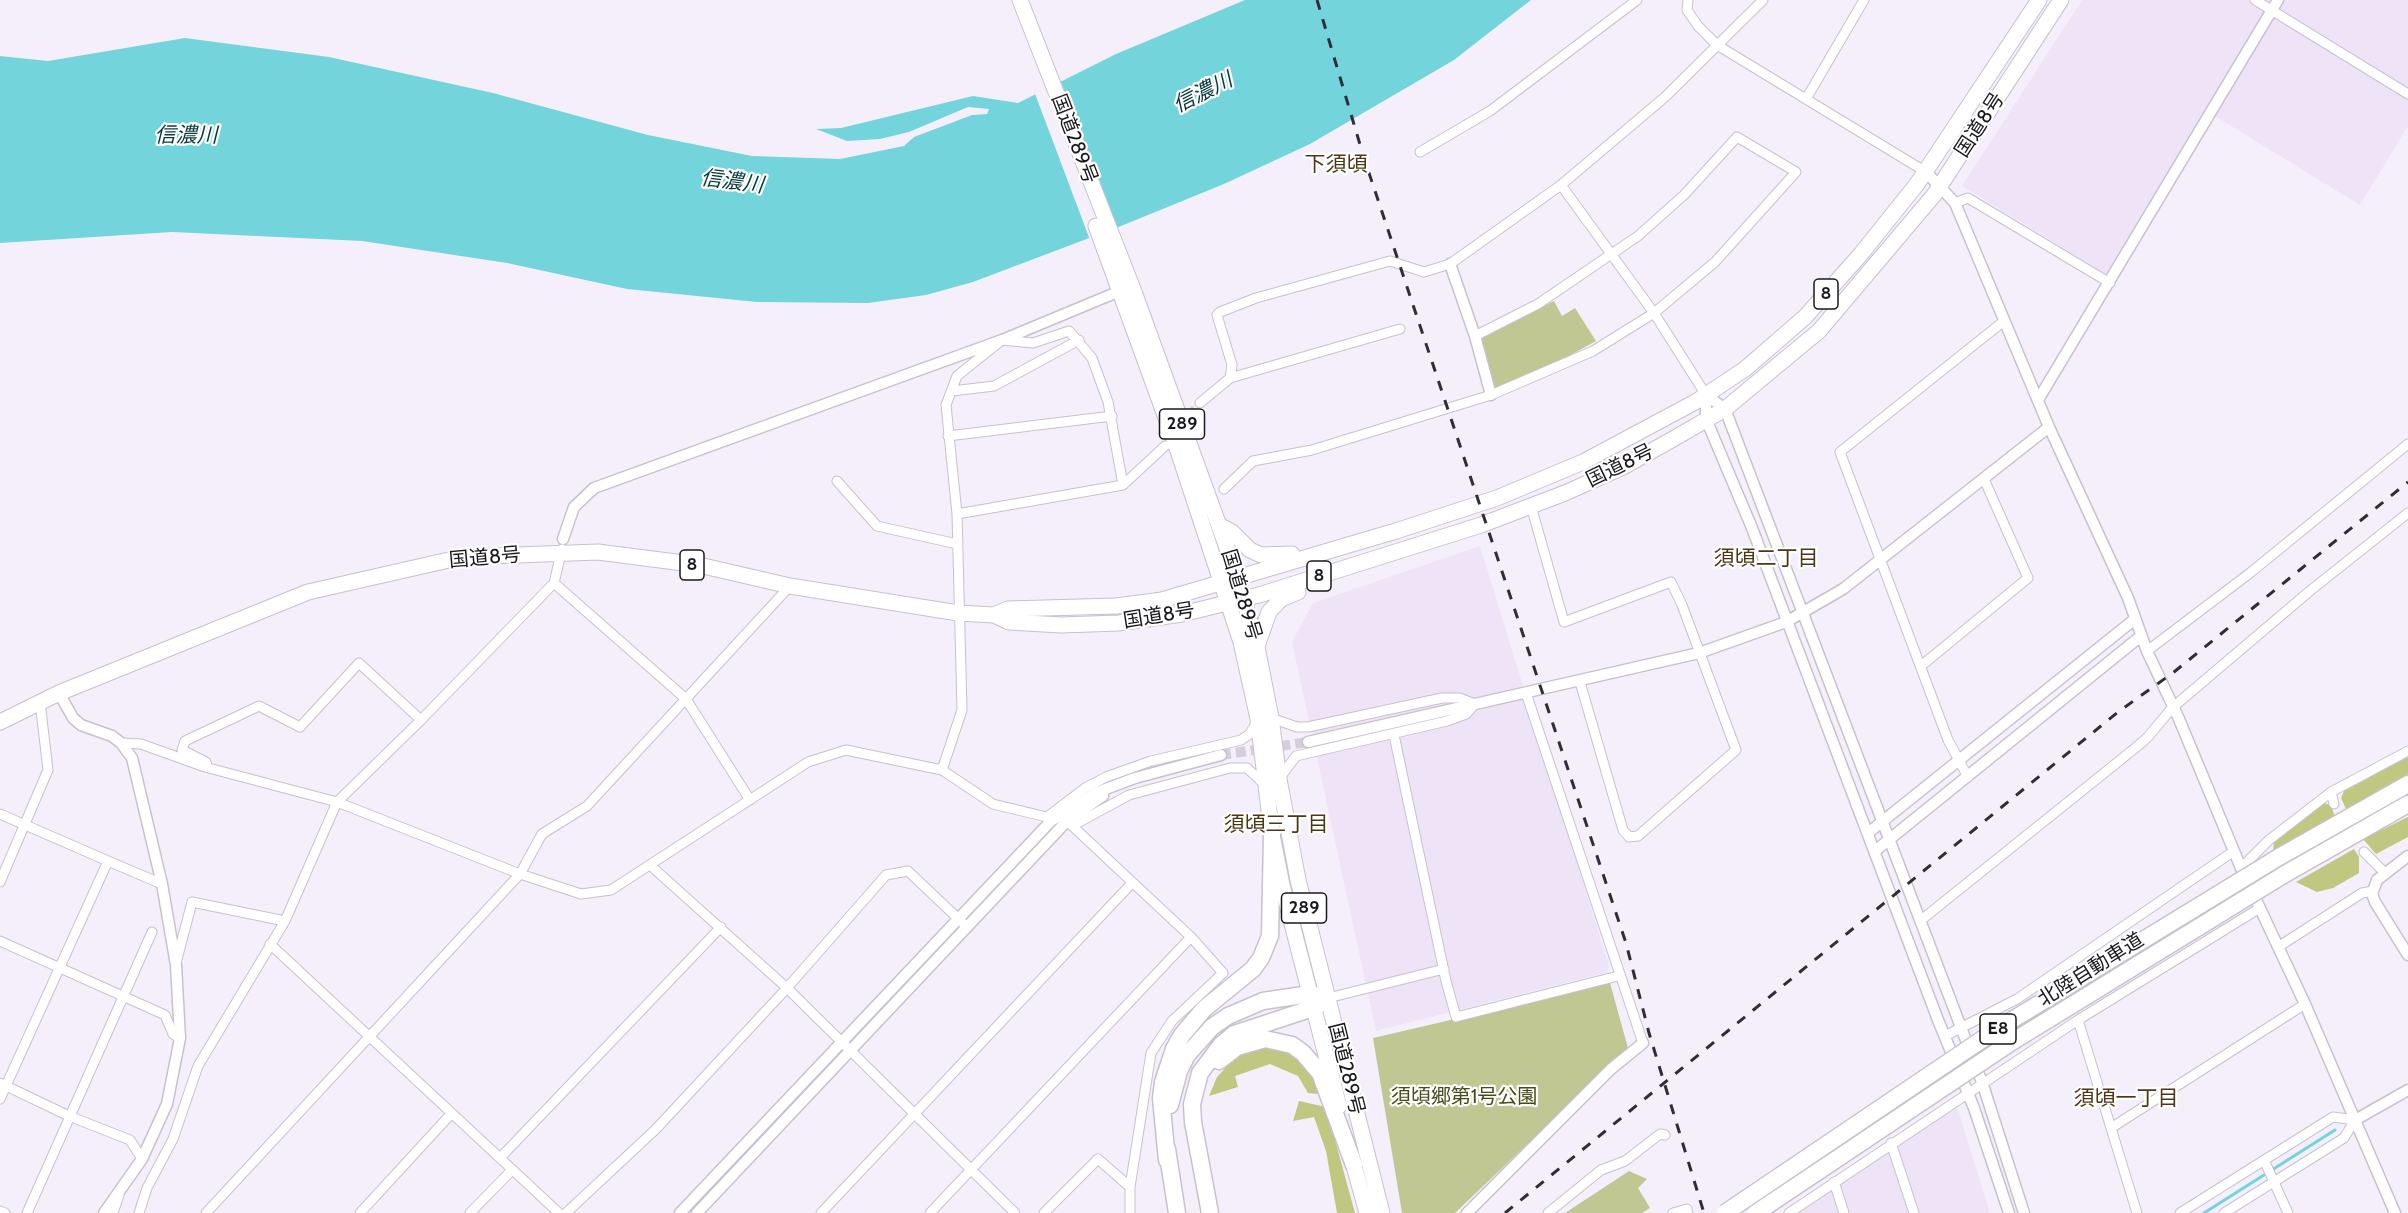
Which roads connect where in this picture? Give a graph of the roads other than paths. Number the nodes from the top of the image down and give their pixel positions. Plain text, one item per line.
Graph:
1 (1009, 0) edge
2 (1020, 0) edge
3 (1637, 0) edge
4 (1688, 0) edge
5 (1763, 0) edge
6 (1864, 0) edge
7 (2040, 0) edge
8 (2061, 0) edge
9 (2254, 0) edge
10 (2278, 0) edge
11 (2272, 10) junction
12 (1717, 45) junction
13 (2408, 94) edge
14 (1806, 99) junction
15 (1420, 152) dead end
16 (1926, 172) junction
17 (1561, 185) junction
18 (1940, 185) junction
19 (1955, 203) junction
20 (1613, 255) junction
21 (1450, 264) junction
22 (1120, 272) junction
23 (2110, 283) junction
24 (1120, 291) junction
25 (1654, 313) junction
26 (2004, 321) junction
27 (1400, 329) dead end
28 (1474, 336) junction
29 (1002, 340) junction
30 (1079, 340) junction
31 (1230, 378) junction
32 (951, 391) junction
33 (1491, 395) junction
34 (1706, 395) junction
35 (2038, 400) junction
36 (1200, 403) tunnel mouth
37 (1725, 409) junction
38 (1112, 416) junction
39 (1706, 419) junction
40 (2049, 427) junction
41 (948, 436) junction
42 (2408, 444) edge
43 (1165, 446) dead end
44 (1984, 479) junction
45 (837, 481) dead end
46 (1123, 485) junction
47 (1224, 489) dead end
48 (1531, 506) junction
49 (2408, 513) edge
50 (957, 514) junction
51 (1219, 525) junction
52 (957, 544) junction
53 (563, 545) junction
54 (1301, 559) junction
55 (1882, 559) junction
56 (1348, 567) junction
57 (1238, 578) junction
58 (1222, 582) junction
59 (555, 583) junction
60 (790, 586) junction
61 (1245, 599) junction
62 (1229, 603) junction
63 (957, 614) junction
64 (1804, 614) junction
65 (994, 615) junction
66 (2135, 619) junction
67 (1786, 622) junction
68 (2141, 636) junction
69 (1257, 647) junction
70 (2147, 651) junction
71 (1699, 653) junction
72 (1921, 666) junction
73 (1580, 681) junction
74 (59, 693) junction
75 (1526, 693) junction
76 (686, 699) junction
77 (40, 702) junction
78 (1475, 704) junction
79 (2172, 708) junction
80 (1264, 718) junction
81 (421, 720) junction
82 (0, 722) edge
83 (1394, 735) junction
84 (1308, 742) tunnel mouth
85 (121, 743) junction
86 (2408, 751) edge
87 (1221, 755) tunnel mouth
88 (1958, 760) junction
89 (208, 768) junction
90 (942, 770) junction
91 (1968, 777) junction
92 (1135, 778) junction
93 (1272, 782) junction
94 (2408, 784) edge
95 (2331, 792) junction
96 (750, 800) junction
97 (338, 802) junction
98 (2334, 804) dead end
99 (2408, 804) edge
100 (0, 814) edge
101 (1049, 819) junction
102 (1883, 821) junction
103 (1070, 824) junction
104 (26, 825) junction
105 (1868, 832) junction
106 (1272, 835) junction
107 (1890, 839) junction
108 (1875, 850) junction
109 (2234, 851) junction
110 (2364, 852) dead end
111 (2408, 856) edge
112 (108, 861) junction
113 (651, 866) junction
114 (2241, 868) junction
115 (2385, 873) junction
116 (520, 874) junction
117 (0, 882) edge
118 (1132, 883) junction
119 (162, 884) junction
120 (2373, 891) junction
121 (2260, 908) junction
122 (285, 921) junction
123 (1920, 921) junction
124 (963, 923) junction
125 (721, 927) junction
126 (152, 932) dead end
127 (1191, 937) junction
128 (0, 941) edge
129 (270, 944) junction
130 (2278, 947) junction
131 (2408, 955) edge
132 (176, 965) junction
133 (59, 968) junction
134 (1444, 969) junction
135 (1618, 976) junction
136 (787, 988) junction
137 (122, 995) junction
138 (1328, 998) junction
139 (1312, 1001) junction
140 (2305, 1004) junction
141 (2078, 1020) junction
142 (1959, 1027) junction
143 (369, 1035) junction
144 (1945, 1036) junction
145 (180, 1038) junction
146 (1642, 1043) joint
147 (841, 1044) junction
148 (850, 1053) junction
149 (3, 1084) edge
150 (1983, 1085) junction
151 (2408, 1090) edge
152 (1968, 1092) junction
153 (0, 1099) edge
154 (451, 1114) junction
155 (913, 1114) junction
156 (69, 1116) junction
157 (2355, 1120) junction
158 (1193, 1122) junction
159 (2111, 1128) junction
160 (1665, 1135) dead end
161 (1891, 1143) junction
162 (500, 1158) junction
163 (142, 1159) junction
164 (1167, 1160) junction
165 (2265, 1162) junction
166 (1354, 1166) junction
167 (512, 1170) junction
168 (971, 1170) junction
169 (2273, 1179) junction
170 (1834, 1182) junction
171 (1130, 1187) junction
172 (120, 1191) junction
173 (0, 1211) edge
174 (5, 1213) edge
175 (27, 1213) edge
176 (104, 1213) edge
177 (113, 1213) edge
178 (139, 1213) edge
179 (206, 1213) edge
180 (360, 1213) edge
181 (470, 1213) edge
182 (559, 1213) edge
183 (566, 1213) edge
184 (680, 1213) edge
185 (698, 1213) edge
186 (821, 1213) edge
187 (930, 1213) edge
188 (1015, 1213) edge
189 (1044, 1213) edge
190 (1130, 1213) edge
191 (1177, 1213) edge
192 (1210, 1213) edge
193 (1367, 1213) edge
194 (1382, 1213) edge
195 (1467, 1213) edge
196 (1548, 1213) edge
197 (1673, 1213) edge
198 (1688, 1213) edge
199 (1725, 1213) edge
200 (1756, 1213) edge
201 (1789, 1213) edge
202 (1844, 1213) edge
203 (1914, 1213) edge
204 (2009, 1213) edge
205 (2024, 1213) edge
206 (2137, 1213) edge
207 (2180, 1213) edge
208 (2224, 1213) edge
209 (2288, 1213) edge
210 (2395, 1213) edge

1 - 22 highway, 国道289号 / 289
2 - 22 highway, 国道289号 / 289
3 - 15 street
4 - 12 street
5 - 12 street
6 - 14 street
7 - 16 highway, 国道8号 / 8
8 - 18 highway, 国道8号 / 8
9 - 11 street
10 - 11 street
11 - 13 street
11 - 23 street
12 - 14 street
12 - 17 street
14 - 16 street
16 - 18 street
16 - 34 highway, 国道8号 / 8
17 - 20 street
17 - 21 street
18 - 19 street
18 - 37 highway, 国道8号 / 8
19 - 23 street
19 - 26 street
20 - 25 street
20 - 25 street
20 - 28 street
21 - 28 street
21 - 31 street
22 - 24 highway, 国道289号 / 289
22 - 51 highway, 国道289号 / 289
23 - 35 street
24 - 29 street
24 - 58 highway, 国道289号 / 289
25 - 33 street
25 - 34 street
26 - 35 street
26 - 55 street
27 - 31 street
28 - 33 street
29 - 30 street
29 - 32 street
29 - 53 street
30 - 32 street
30 - 38 street
31 - 36 street
32 - 41 street
33 - 47 street
34 - 37 street
34 - 39 street
34 - 54 highway, 国道8号 / 8
35 - 40 street
37 - 39 highway, 国道8号 / 8
37 - 64 street
38 - 41 street
38 - 46 street
39 - 48 highway, 国道8号 / 8
39 - 67 street
40 - 44 street
40 - 66 street
41 - 50 street
42 - 70 street
43 - 46 street
44 - 55 street
44 - 72 street
45 - 52 street
46 - 50 street
48 - 56 highway, 国道8号 / 8
48 - 71 street
49 - 79 street
50 - 52 street
51 - 54 highway
51 - 57 highway, 国道289号 / 289
52 - 63 street
53 - 59 street
53 - 60 highway, 国道8号 / 8
53 - 74 highway, 国道8号 / 8
54 - 57 highway, 国道8号 / 8
55 - 64 street
55 - 72 street
56 - 61 highway, 国道8号 / 8
56 - 69 highway
57 - 58 highway, 国道8号 / 8
57 - 61 highway, 国道289号 / 289
58 - 62 highway, 国道289号 / 289
58 - 65 highway, 国道8号 / 8
59 - 76 street
59 - 81 street
60 - 63 highway, 国道8号 / 8
60 - 76 street
61 - 62 highway, 国道8号 / 8
61 - 69 highway, 国道289号 / 289
62 - 65 highway, 国道8号 / 8
62 - 80 highway, 国道289号 / 289
63 - 65 highway, 国道8号 / 8
63 - 90 street
64 - 67 street
64 - 102 street
66 - 68 street
66 - 88 street
67 - 71 street
67 - 105 street
68 - 70 street
68 - 91 street
69 - 80 highway, 国道289号 / 289
70 - 79 street
71 - 73 street
71 - 73 street
72 - 88 street
73 - 75 street
74 - 77 highway, 国道8号 / 8
74 - 85 street
75 - 78 street
75 - 135 street
76 - 96 street
76 - 116 street
77 - 82 highway, 国道8号 / 8
77 - 104 street
78 - 80 street
78 - 83 street
78 - 84 street
79 - 109 street
79 - 123 street
80 - 93 highway, 国道289号 / 289
80 - 101 street
81 - 89 street
81 - 97 street
83 - 93 street
83 - 134 street
85 - 89 street
85 - 119 street
86 - 95 street
87 - 92 street
88 - 91 street
88 - 102 street
89 - 97 street
90 - 96 street
90 - 101 street
91 - 107 street
92 - 101 street
92 - 103 street
93 - 103 street
93 - 106 highway, 国道289号 / 289
93 - 138 highway, 国道289号 / 289
94 - 199 highway, 北陸自動車道 / E8, bridge
95 - 98 street
95 - 114 street
96 - 113 street
97 - 116 street
97 - 122 street
99 - 200 highway, 北陸自動車道 / E8, bridge
100 - 104 street
101 - 124 street
102 - 105 street
102 - 107 street
103 - 118 street
103 - 124 street
104 - 112 street
104 - 117 street
105 - 108 street
106 - 139 highway, 国道289号 / 289
106 - 164 highway
107 - 108 street
107 - 123 street
108 - 144 street
109 - 114 street
109 - 142 street
110 - 115 street
111 - 115 street
112 - 119 street
112 - 133 street
113 - 116 street
113 - 125 street
114 - 121 street
115 - 120 street
116 - 143 street
118 - 127 street
118 - 155 street
119 - 132 street
120 - 130 street
120 - 131 street
121 - 130 street
121 - 141 street
122 - 129 street
122 - 132 street
123 - 142 street
124 - 136 street
124 - 147 street
124 - 148 street
125 - 136 street
125 - 162 street
126 - 137 street
127 - 168 street
127 - 171 street
128 - 133 street
129 - 143 street
129 - 178 street
130 - 140 street
132 - 145 street
133 - 137 street
133 - 149 street
134 - 135 street
134 - 138 street
135 - 146 street
136 - 147 street
136 - 183 street
137 - 145 street
137 - 156 street
138 - 139 highway
138 - 194 highway, 国道289号 / 289
139 - 158 highway
139 - 164 highway
139 - 166 highway, 国道289号 / 289
140 - 157 street
140 - 159 street
141 - 150 street
141 - 159 street
142 - 144 street
142 - 150 street
143 - 154 street
143 - 179 street
144 - 152 street
145 - 163 street
146 - 195 street
147 - 148 street
147 - 184 street
148 - 155 street
148 - 185 street
149 - 153 street
149 - 156 street
150 - 152 street
150 - 205 street
151 - 157 street
152 - 161 street
152 - 204 street
154 - 162 street
154 - 180 street
155 - 168 street
155 - 186 street
156 - 163 street
156 - 175 street
157 - 165 street
157 - 169 street
157 - 210 street
158 - 166 highway
158 - 192 highway
159 - 206 street
160 - 196 street
161 - 170 street
161 - 203 street
162 - 167 street
163 - 172 street
164 - 191 highway
165 - 169 street
165 - 207 street
166 - 193 highway, 国道289号 / 289
167 - 181 street
167 - 182 street
168 - 187 street
168 - 188 street
169 - 208 street
169 - 209 street
170 - 201 street
170 - 202 street
171 - 189 street
171 - 190 street
172 - 176 street
172 - 177 street
173 - 174 street
197 - 198 street

